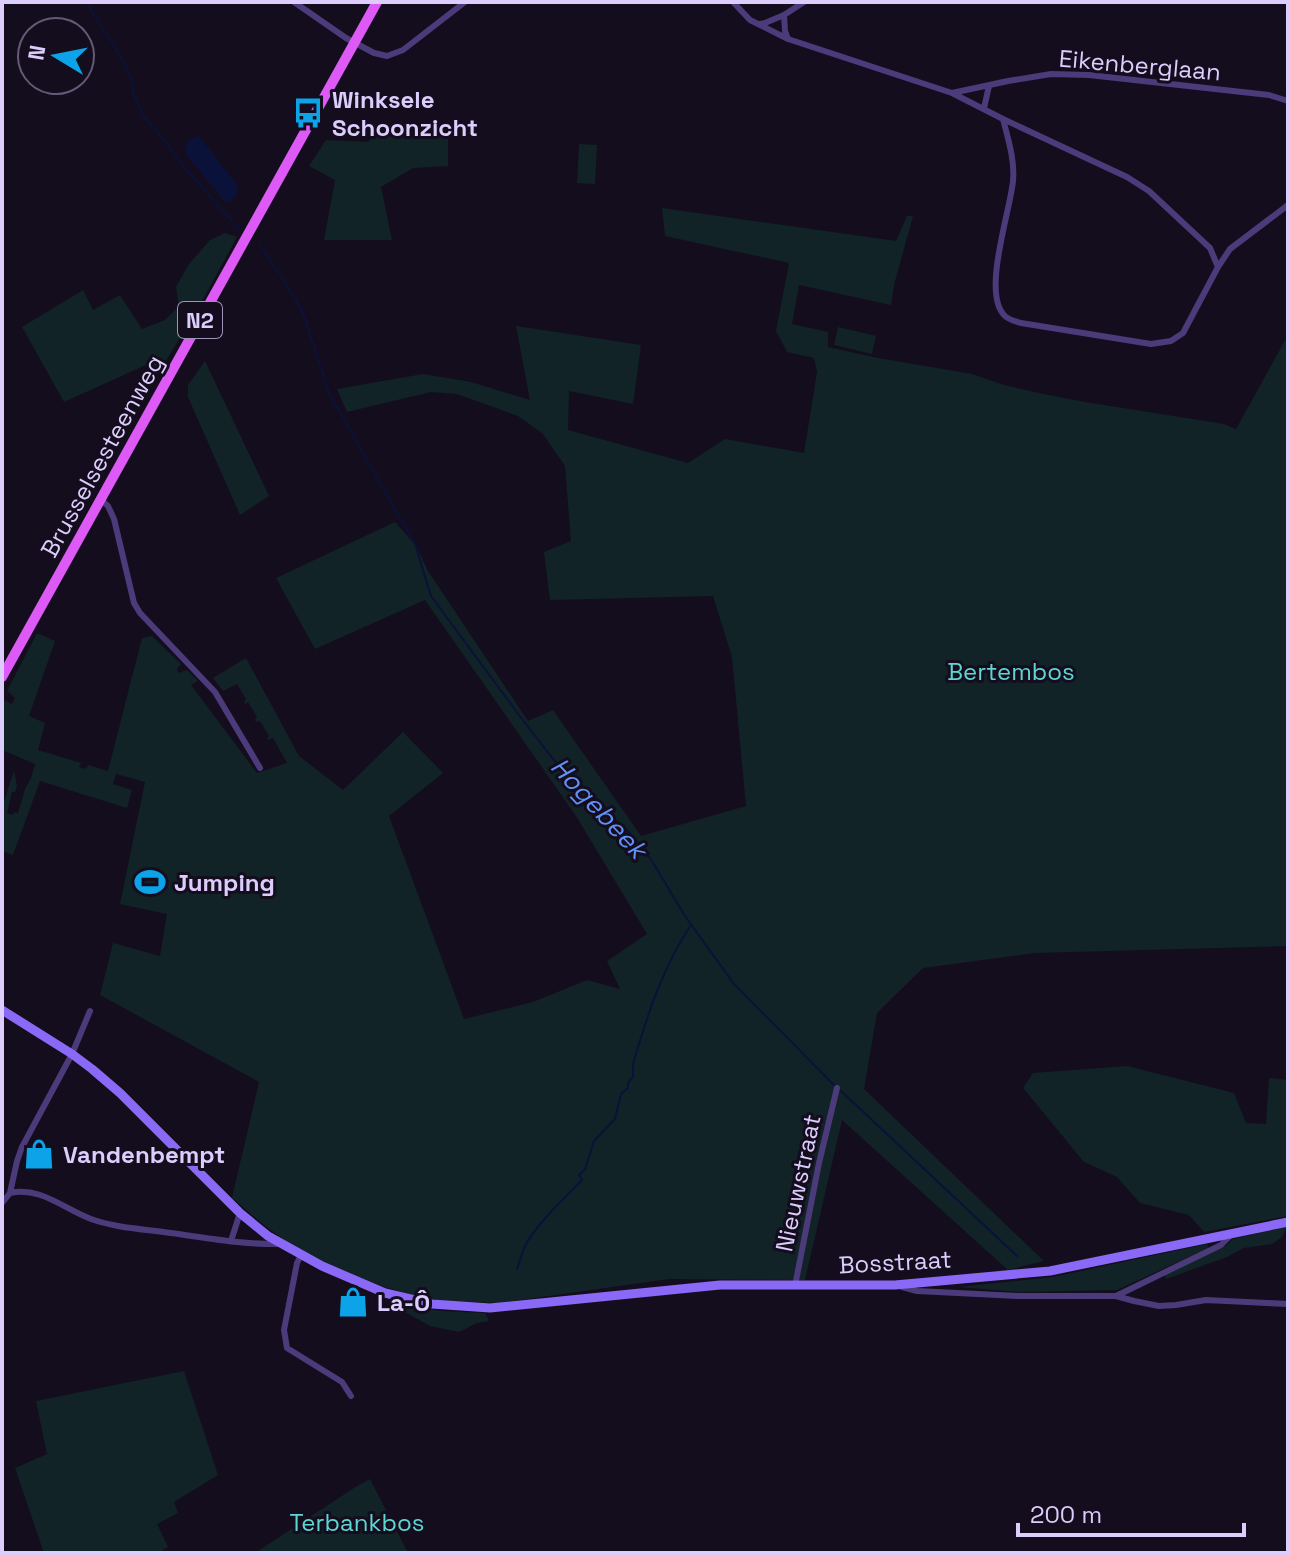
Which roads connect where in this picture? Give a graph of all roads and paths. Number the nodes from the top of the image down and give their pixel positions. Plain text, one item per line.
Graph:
1 (294, 2) edge
2 (377, 2) edge
3 (465, 2) edge
4 (733, 2) edge
5 (804, 2) edge
6 (784, 15) junction
7 (758, 24) junction
8 (788, 39) junction
9 (354, 43) junction
10 (989, 86) junction
11 (952, 93) junction
12 (1288, 101) edge
13 (984, 108) junction
14 (1003, 119) junction
15 (1288, 205) edge
16 (1210, 248) junction
17 (1230, 249) junction
18 (1218, 267) junction
19 (100, 499) junction
20 (2, 677) edge
21 (260, 768) dead end
22 (2, 1010) edge
23 (90, 1011) dead end
24 (72, 1054) junction
25 (837, 1088) dead end
26 (10, 1193) junction
27 (2, 1203) edge
28 (240, 1213) junction
29 (1288, 1222) edge
30 (1231, 1235) junction
31 (231, 1241) junction
32 (282, 1244) junction
33 (301, 1255) junction
34 (895, 1285) junction
35 (795, 1286) junction
36 (1116, 1296) junction
37 (1288, 1304) edge
38 (351, 1396) dead end

1 - 9 street
2 - 9 main road, Brusselsesteenweg / N2
3 - 9 street
4 - 7 street
5 - 6 street
6 - 7 street
6 - 8 street
7 - 8 street
8 - 11 street
9 - 19 main road, Brusselsesteenweg / N2
10 - 11 street, Eikenberglaan
10 - 12 street, Eikenberglaan
10 - 13 street
11 - 13 street
13 - 14 street
14 - 16 street
14 - 18 street
15 - 17 street
16 - 17 street
16 - 18 street
17 - 18 street
19 - 20 main road, Brusselsesteenweg / N2
19 - 21 street
22 - 24 street, Bosstraat
23 - 24 street
24 - 26 street
24 - 28 street, Bosstraat
25 - 35 street, Nieuwstraat
26 - 27 street
26 - 31 street
28 - 31 street
28 - 32 street, Bosstraat
29 - 30 street, Bosstraat
30 - 34 street, Bosstraat
30 - 36 street
31 - 32 street
32 - 33 street, Bosstraat
33 - 35 street, Bosstraat
33 - 38 street
34 - 35 street, Bosstraat
34 - 36 street
36 - 37 street

